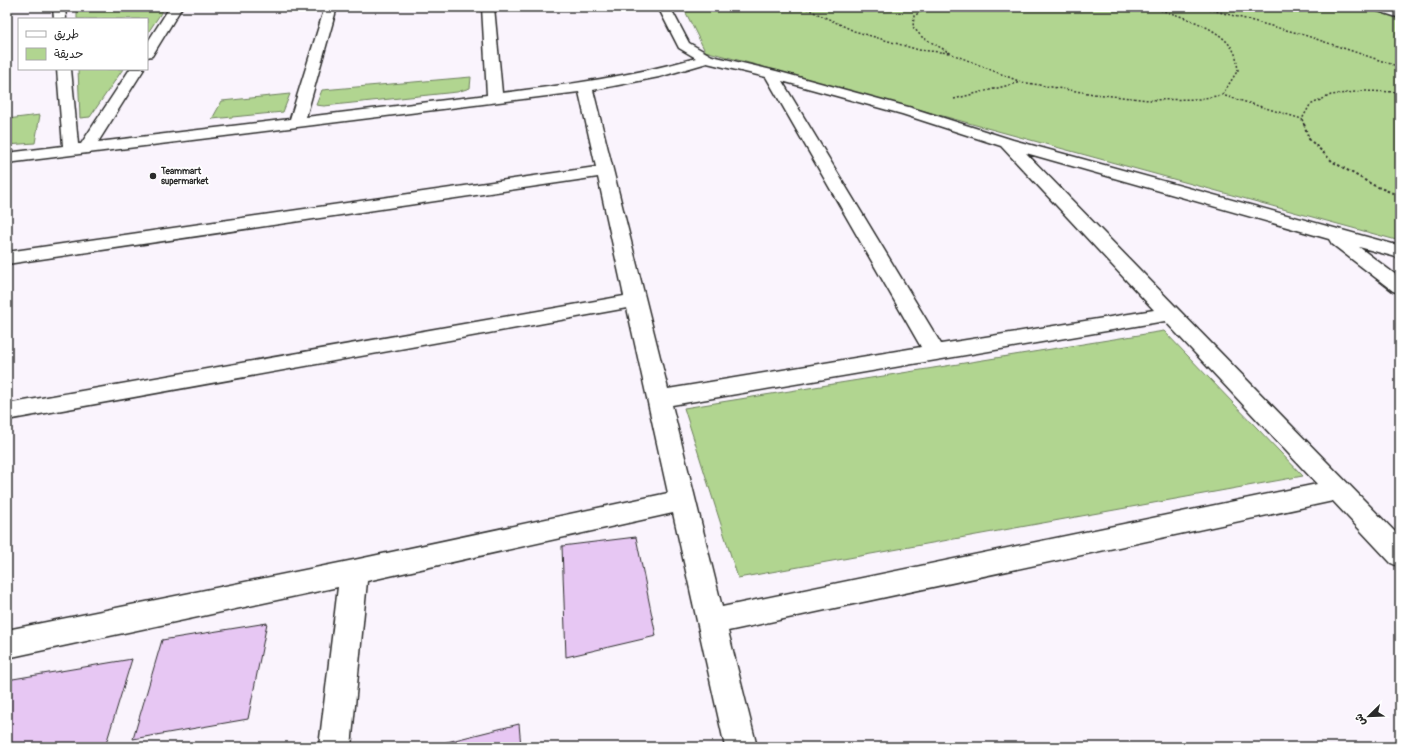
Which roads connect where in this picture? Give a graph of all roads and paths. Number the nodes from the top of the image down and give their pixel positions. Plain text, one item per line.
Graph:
1 (59, 7) edge
2 (176, 7) edge
3 (331, 7) edge
4 (488, 7) edge
5 (664, 7) edge
6 (803, 7) edge
7 (928, 7) edge
8 (1149, 7) edge
9 (1201, 7) edge
10 (1379, 7) edge
11 (1400, 14) edge
12 (60, 18) edge
13 (148, 51) edge
14 (952, 54) junction
15 (707, 59) junction
16 (1400, 67) edge
17 (64, 70) edge
18 (136, 70) edge
19 (771, 74) junction
20 (1021, 82) junction
21 (585, 87) junction
22 (1400, 92) edge
23 (1222, 95) junction
24 (495, 99) junction
25 (907, 111) junction
26 (1302, 119) junction
27 (297, 122) junction
28 (1007, 143) junction
29 (78, 150) junction
30 (7, 158) edge
31 (605, 171) junction
32 (1400, 196) edge
33 (1331, 234) junction
34 (1400, 252) edge
35 (7, 258) edge
36 (1400, 287) edge
37 (636, 300) junction
38 (1170, 314) junction
39 (935, 352) junction
40 (659, 399) junction
41 (7, 412) edge
42 (1338, 490) junction
43 (683, 500) junction
44 (1400, 555) edge
45 (354, 572) junction
46 (711, 622) junction
47 (7, 644) edge
48 (335, 747) edge
49 (741, 747) edge

1 - 12 street
2 - 13 street
3 - 27 street
4 - 24 street
5 - 15 street
6 - 14 path
7 - 14 path
8 - 23 path
9 - 16 path
10 - 11 street
14 - 20 path
15 - 19 street
15 - 21 street
17 - 29 street
18 - 29 street
19 - 25 street
19 - 39 street
20 - 23 path
20 - 25 path
21 - 24 street
21 - 31 street
22 - 26 path
23 - 26 path
24 - 27 street
25 - 28 street
26 - 32 path
27 - 29 street
28 - 33 street
28 - 38 street
29 - 30 street
31 - 35 street
31 - 37 street
33 - 34 street
33 - 36 street
37 - 40 street
37 - 41 street
38 - 39 street
38 - 42 street
39 - 40 street
40 - 43 street
42 - 44 street
42 - 46 street
43 - 45 street
43 - 46 street
45 - 47 street
45 - 48 street
46 - 49 street

